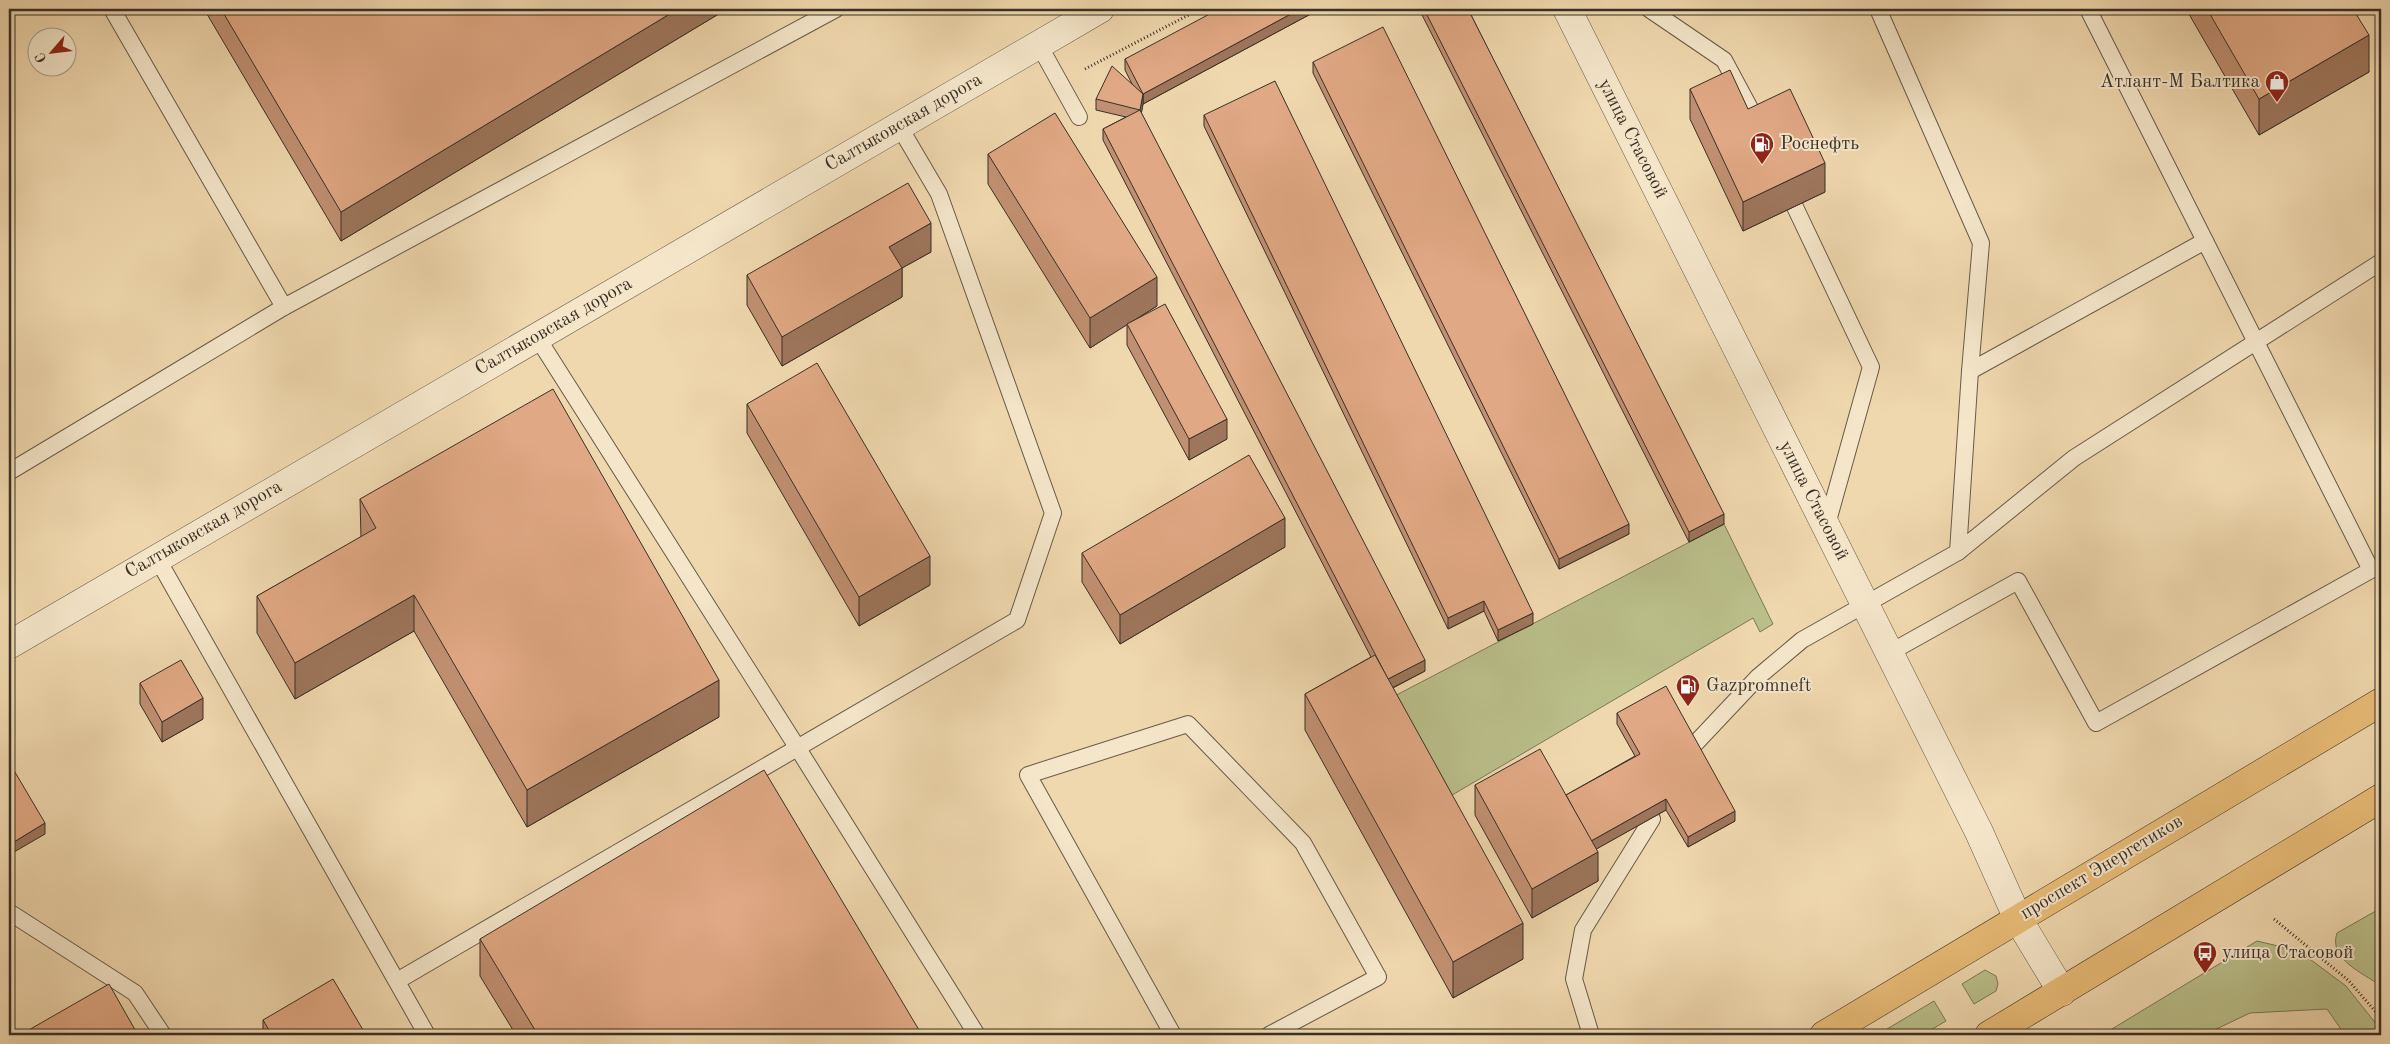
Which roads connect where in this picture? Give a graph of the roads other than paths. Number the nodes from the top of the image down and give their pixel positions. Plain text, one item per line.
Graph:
1 (112, 9) edge
2 (836, 9) edge
3 (1100, 9) edge
4 (1567, 9) edge
5 (1649, 9) edge
6 (1878, 9) edge
7 (2088, 9) edge
8 (1039, 45) junction
9 (1079, 117) dead end
10 (899, 126) junction
11 (1762, 131) edge
12 (1795, 206) edge
13 (2205, 242) junction
14 (2381, 262) edge
15 (284, 307) junction
16 (537, 337) junction
17 (2256, 341) junction
18 (1970, 371) junction
19 (9, 472) edge
20 (1826, 528) junction
21 (1958, 552) junction
22 (157, 558) junction
23 (1865, 604) junction
24 (9, 645) edge
25 (1889, 653) junction
26 (2381, 702) edge
27 (1693, 746) edge
28 (798, 748) junction
29 (2381, 798) edge
30 (1652, 819) edge
31 (9, 912) edge
32 (2018, 919) junction
33 (397, 981) junction
34 (2062, 992) junction
35 (163, 1035) edge
36 (427, 1035) edge
37 (977, 1035) edge
38 (1173, 1035) edge
39 (1268, 1035) edge
40 (1591, 1035) edge
41 (1824, 1035) edge
42 (1989, 1035) edge

1 - 15 lane
2 - 15 lane
3 - 8 street, Салтыковская дорога
4 - 20 street, улица Стасовой
5 - 11 lane
6 - 18 lane
7 - 13 lane
8 - 9 lane
8 - 10 street, Салтыковская дорога
10 - 16 street, Салтыковская дорога
10 - 28 lane
12 - 20 lane
13 - 17 lane
13 - 18 lane
14 - 17 lane
15 - 19 lane
16 - 22 street, Салтыковская дорога
16 - 28 lane
17 - 21 lane
17 - 25 lane
18 - 21 lane
20 - 23 street, улица Стасовой
21 - 23 lane
22 - 24 street, Салтыковская дорога
22 - 33 lane
23 - 25 street, улица Стасовой
23 - 27 lane
25 - 32 street, улица Стасовой
26 - 32 main road, проспект Энергетиков
28 - 33 lane
28 - 37 lane
29 - 34 main road
30 - 40 lane
31 - 35 lane
32 - 34 street, улица Стасовой
32 - 41 main road, проспект Энергетиков
33 - 36 lane
34 - 42 main road
38 - 39 lane

